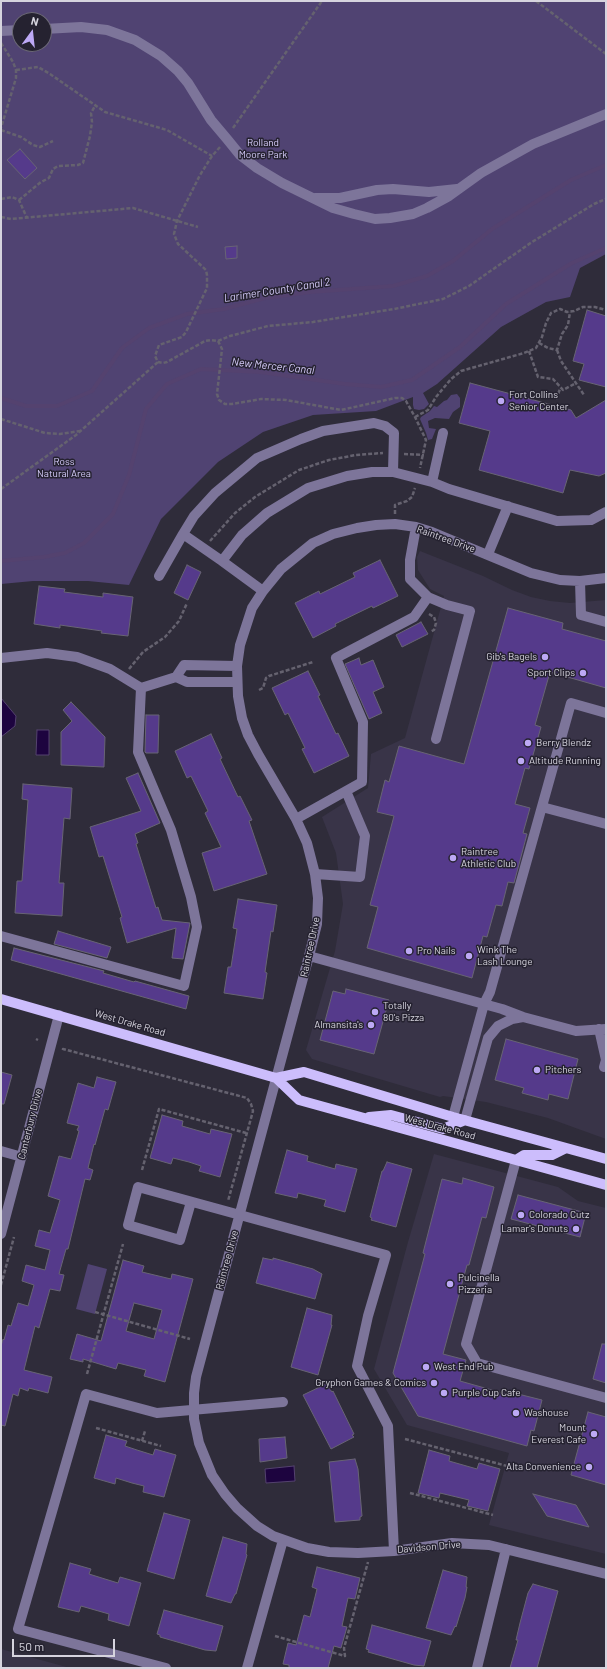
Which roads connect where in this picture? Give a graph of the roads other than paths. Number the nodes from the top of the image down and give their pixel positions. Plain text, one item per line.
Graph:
1 (52, 28) edge
2 (12, 30) edge
3 (1, 31) edge
4 (606, 114) edge
5 (459, 189) junction
6 (311, 198) junction
7 (443, 433) dead end
8 (393, 472) junction
9 (432, 482) junction
10 (606, 503) edge
11 (508, 506) junction
12 (605, 513) edge
13 (416, 527) junction
14 (183, 534) junction
15 (488, 554) junction
16 (222, 561) junction
17 (159, 576) dead end
18 (606, 578) edge
19 (580, 581) junction
20 (263, 591) junction
21 (428, 597) junction
22 (606, 622) edge
23 (1, 658) edge
24 (237, 666) junction
25 (176, 677) junction
26 (237, 682) junction
27 (141, 688) junction
28 (606, 713) edge
29 (436, 739) dead end
30 (346, 791) junction
31 (542, 807) junction
32 (296, 819) junction
33 (606, 824) edge
34 (315, 874) junction
35 (1, 936) edge
36 (309, 956) junction
37 (1, 999) edge
38 (484, 1004) junction
39 (59, 1015) junction
40 (523, 1017) junction
41 (603, 1029) edge
42 (604, 1067) dead end
43 (276, 1078) junction
44 (453, 1117) junction
45 (361, 1118) junction
46 (465, 1120) junction
47 (566, 1148) junction
48 (1, 1151) edge
49 (22, 1157) junction
50 (606, 1159) edge
51 (516, 1160) junction
52 (606, 1185) edge
53 (191, 1202) junction
54 (240, 1215) junction
55 (1, 1234) edge
56 (606, 1398) edge
57 (283, 1402) dead end
58 (194, 1410) junction
59 (283, 1540) junction
60 (298, 1545) joint
61 (506, 1549) junction
62 (394, 1551) junction
63 (606, 1574) edge
64 (166, 1668) edge
65 (248, 1668) edge
66 (476, 1668) edge

1 - 6 street
2 - 3 street
4 - 5 street
5 - 6 street
5 - 6 street
7 - 9 street
8 - 9 street
8 - 14 street
8 - 16 street
9 - 11 street
10 - 12 street
11 - 12 street
11 - 15 street
13 - 15 street, Raintree Drive
13 - 20 street, Raintree Drive
13 - 21 street
14 - 16 street
14 - 17 street
15 - 19 street, Raintree Drive
16 - 20 street
18 - 19 street, Raintree Drive
19 - 22 street
20 - 24 street, Raintree Drive
21 - 29 street
21 - 30 street
23 - 27 street
24 - 25 street
24 - 26 street, Raintree Drive
25 - 26 street
25 - 27 street
26 - 32 street, Raintree Drive
27 - 35 street
28 - 31 street
30 - 32 street
30 - 34 street
31 - 33 street
31 - 38 street
32 - 34 street, Raintree Drive
34 - 36 street, Raintree Drive
36 - 38 street
36 - 43 street, Raintree Drive
37 - 39 main road, West Drake Road
38 - 40 street
38 - 44 street
39 - 43 main road, West Drake Road
39 - 49 street, Canterbury Drive
40 - 41 street
40 - 46 street
41 - 42 street
43 - 44 main road, West Drake Road
43 - 45 main road, West Drake Road
43 - 54 street, Raintree Drive
44 - 46 main road, West Drake Road
45 - 46 main road
45 - 51 main road, West Drake Road
46 - 47 main road, West Drake Road
47 - 50 main road, West Drake Road
47 - 51 main road
48 - 49 street
49 - 55 street, Canterbury Drive
51 - 52 main road, West Drake Road
51 - 56 street
53 - 53 street
53 - 54 street
54 - 58 street, Raintree Drive
54 - 62 street
57 - 58 street
58 - 59 street, Raintree Drive
58 - 64 street
59 - 60 street, Raintree Drive
59 - 65 street
60 - 62 street, Davidson Drive
61 - 62 street, Davidson Drive
61 - 63 street, Davidson Drive
61 - 66 street

